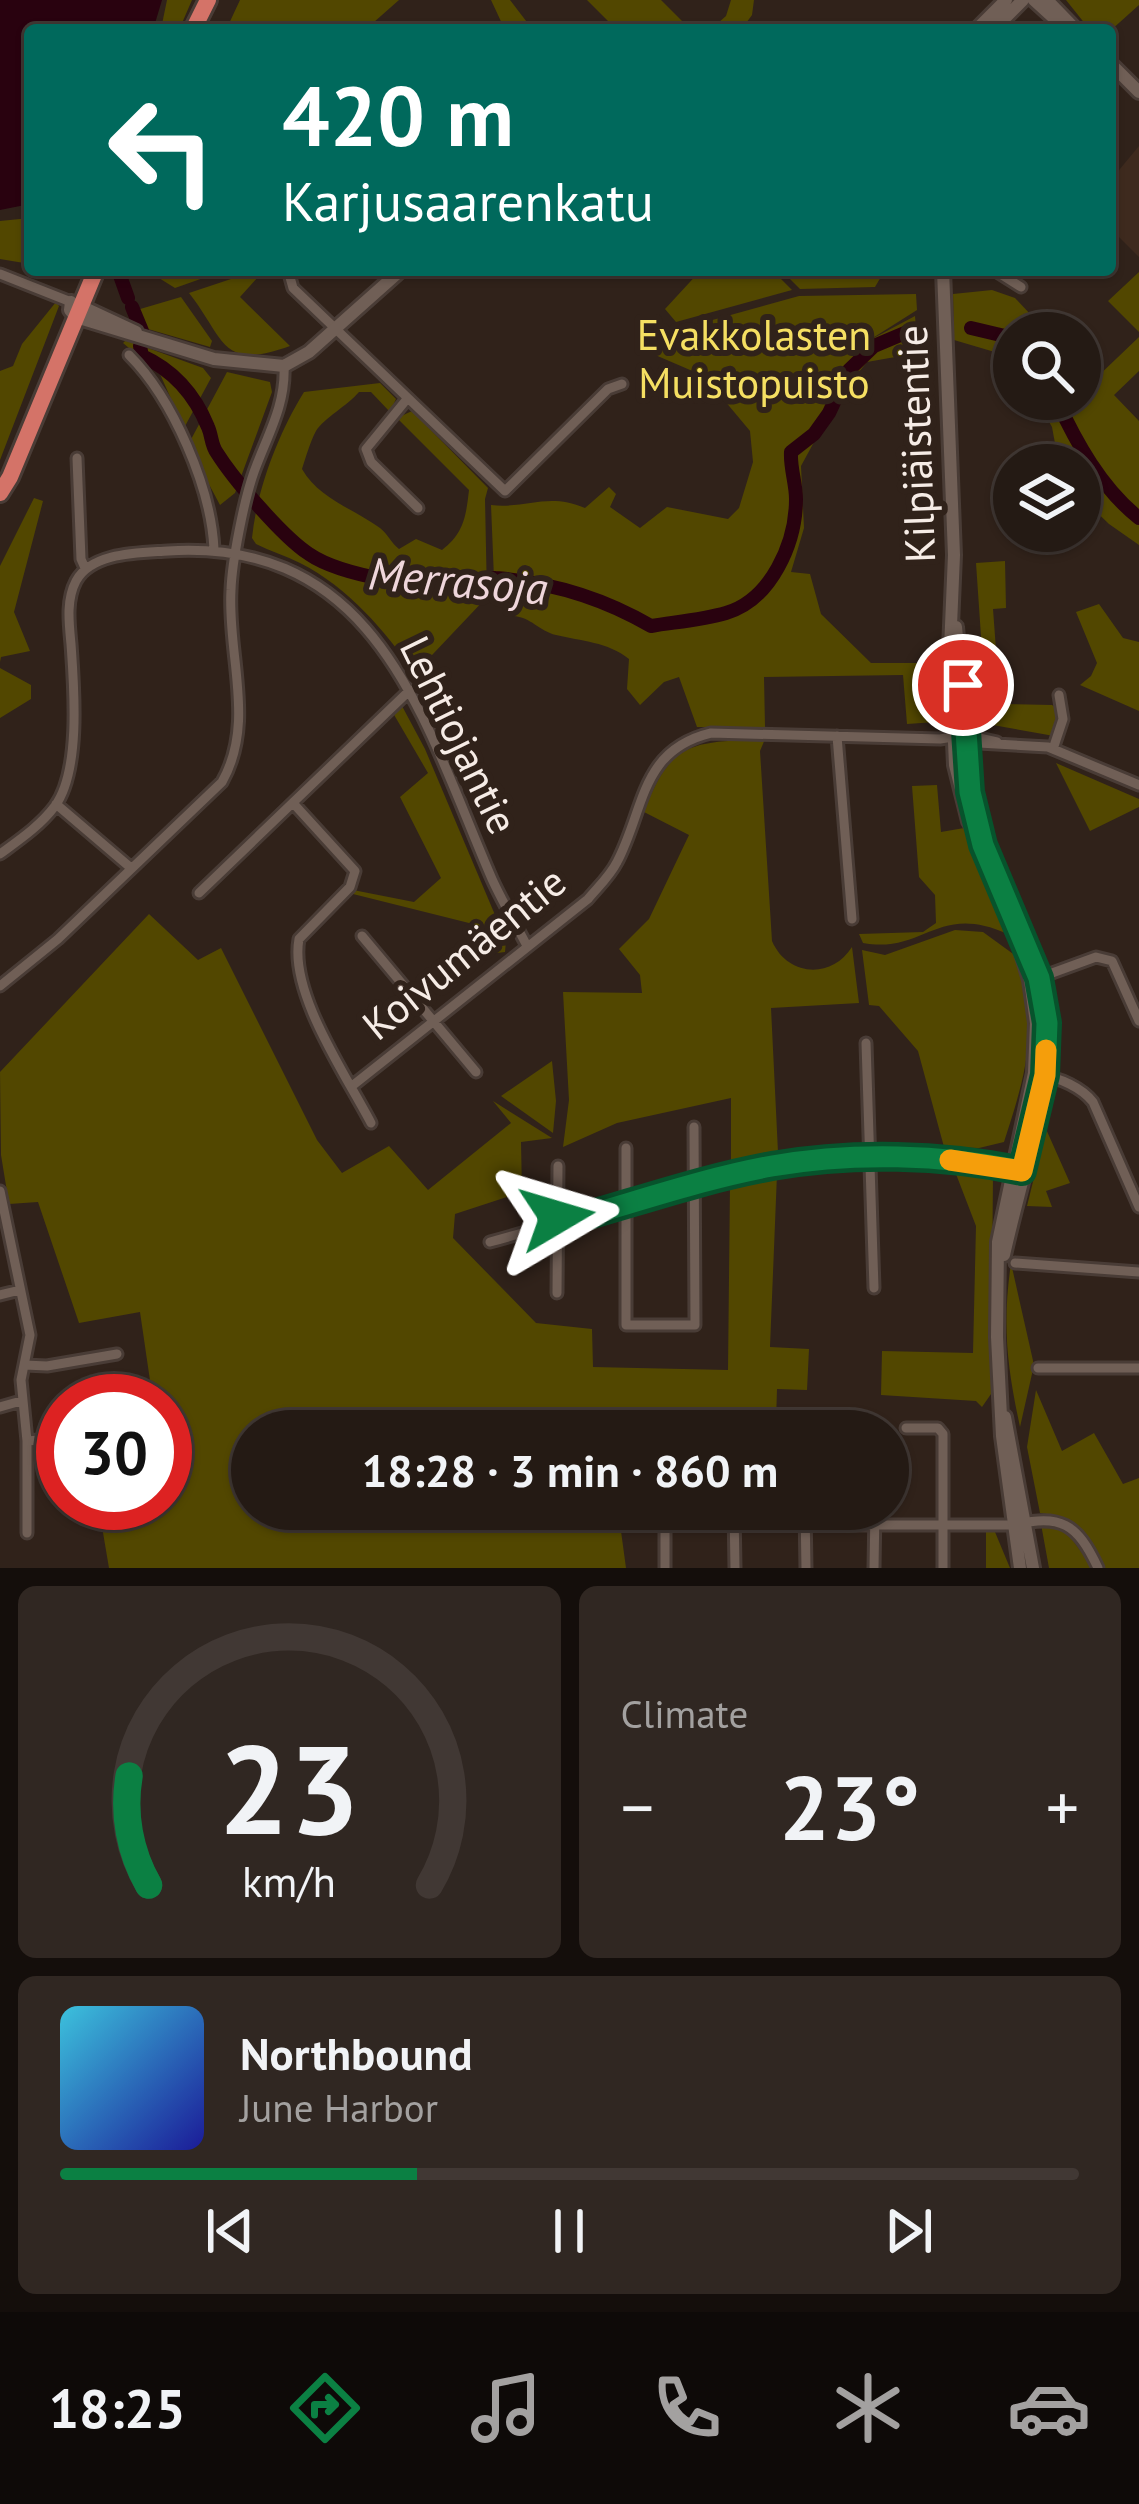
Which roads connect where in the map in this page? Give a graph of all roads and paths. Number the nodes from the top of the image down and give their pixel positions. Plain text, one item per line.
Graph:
1 (1006, 0) edge
2 (1023, 0) edge
3 (1034, 0) edge
4 (1047, 0) edge
5 (982, 24) edge
6 (999, 24) edge
7 (1060, 24) edge
8 (1070, 24) edge
9 (1116, 70) edge
10 (1137, 93) edge
11 (0, 274) edge
12 (84, 276) edge
13 (93, 276) edge
14 (289, 276) edge
15 (394, 276) edge
16 (943, 276) edge
17 (1004, 276) edge
18 (1021, 287) dead end
19 (76, 308) junction
20 (336, 329) junction
21 (129, 356) dead end
22 (284, 366) junction
23 (622, 384) dead end
24 (407, 399) junction
25 (77, 458) dead end
26 (0, 489) edge
27 (418, 508) dead end
28 (214, 549) junction
29 (237, 554) junction
30 (85, 568) junction
31 (410, 690) junction
32 (1059, 694) dead end
33 (837, 736) junction
34 (961, 739) junction
35 (1053, 749) junction
36 (1139, 785) edge
37 (293, 803) junction
38 (56, 804) junction
39 (0, 854) edge
40 (131, 868) junction
41 (199, 893) dead end
42 (852, 919) dead end
43 (362, 936) dead end
44 (526, 944) junction
45 (1034, 979) junction
46 (0, 986) edge
47 (432, 1020) junction
48 (1139, 1021) edge
49 (866, 1042) dead end
50 (476, 1072) dead end
51 (1038, 1078) junction
52 (352, 1086) junction
53 (371, 1123) dead end
54 (694, 1127) dead end
55 (626, 1148) dead end
56 (872, 1159) junction
57 (558, 1166) dead end
58 (1016, 1169) junction
59 (695, 1186) junction
60 (0, 1191) edge
61 (625, 1206) junction
62 (1139, 1207) edge
63 (557, 1224) junction
64 (490, 1242) dead end
65 (1016, 1263) dead end
66 (1139, 1272) edge
67 (874, 1288) dead end
68 (20, 1289) junction
69 (557, 1293) dead end
70 (0, 1294) edge
71 (117, 1354) dead end
72 (25, 1365) junction
73 (1038, 1368) dead end
74 (1139, 1368) edge
75 (21, 1401) junction
76 (0, 1407) edge
77 (909, 1428) edge
78 (36, 1440) edge
79 (27, 1441) junction
80 (1020, 1523) junction
81 (909, 1525) edge
82 (945, 1525) junction
83 (665, 1530) edge
84 (734, 1530) edge
85 (806, 1530) edge
86 (874, 1530) edge
87 (27, 1533) dead end
88 (665, 1568) edge
89 (735, 1568) edge
90 (806, 1568) edge
91 (874, 1568) edge
92 (943, 1568) edge
93 (1020, 1568) edge
94 (1033, 1568) edge
95 (1098, 1568) edge

1 - 5 street
2 - 6 street
3 - 7 street
4 - 8 street
9 - 10 street
11 - 19 street
12 - 19 highway
13 - 19 highway
14 - 20 street
15 - 20 street
16 - 34 street, Kilpiäistentie
17 - 18 street
19 - 22 street
19 - 26 highway
20 - 22 street
20 - 24 street
21 - 28 street
22 - 29 street
23 - 24 street
24 - 27 street
25 - 30 street
28 - 29 street, Lehtiojantie
28 - 30 street, Lehtiojantie
29 - 31 street, Lehtiojantie
29 - 40 street
30 - 38 street
31 - 37 street
31 - 44 street, Lehtiojantie
32 - 35 street
33 - 34 street, Koivumäentie
33 - 42 street
33 - 44 street, Koivumäentie
34 - 35 street, Koivumäentie
34 - 45 street, Kilpiäistentie
35 - 36 street, Koivumäentie
37 - 41 street
37 - 52 street
38 - 39 street
38 - 40 street
40 - 46 street
43 - 47 street
44 - 47 street, Koivumäentie
45 - 48 street
45 - 51 street, Kilpiäistentie
47 - 50 street
47 - 52 street, Koivumäentie
49 - 56 street
51 - 58 street, Kilpiäistentie
51 - 62 street
52 - 53 street
54 - 59 street
55 - 61 street
56 - 58 street
56 - 59 street
56 - 67 street
57 - 63 street
58 - 80 street, Kilpiäistentie
59 - 61 street
59 - 61 street
60 - 68 street
61 - 63 street
63 - 64 street
63 - 69 street
65 - 66 street
68 - 70 street
68 - 72 street
71 - 72 street
72 - 75 street
73 - 74 street
75 - 76 street
75 - 79 street
77 - 82 street
78 - 79 street
79 - 87 street
80 - 82 street
80 - 93 street
80 - 94 street
80 - 95 street
81 - 82 street
82 - 92 street
83 - 88 street
84 - 89 street
85 - 90 street
86 - 91 street

